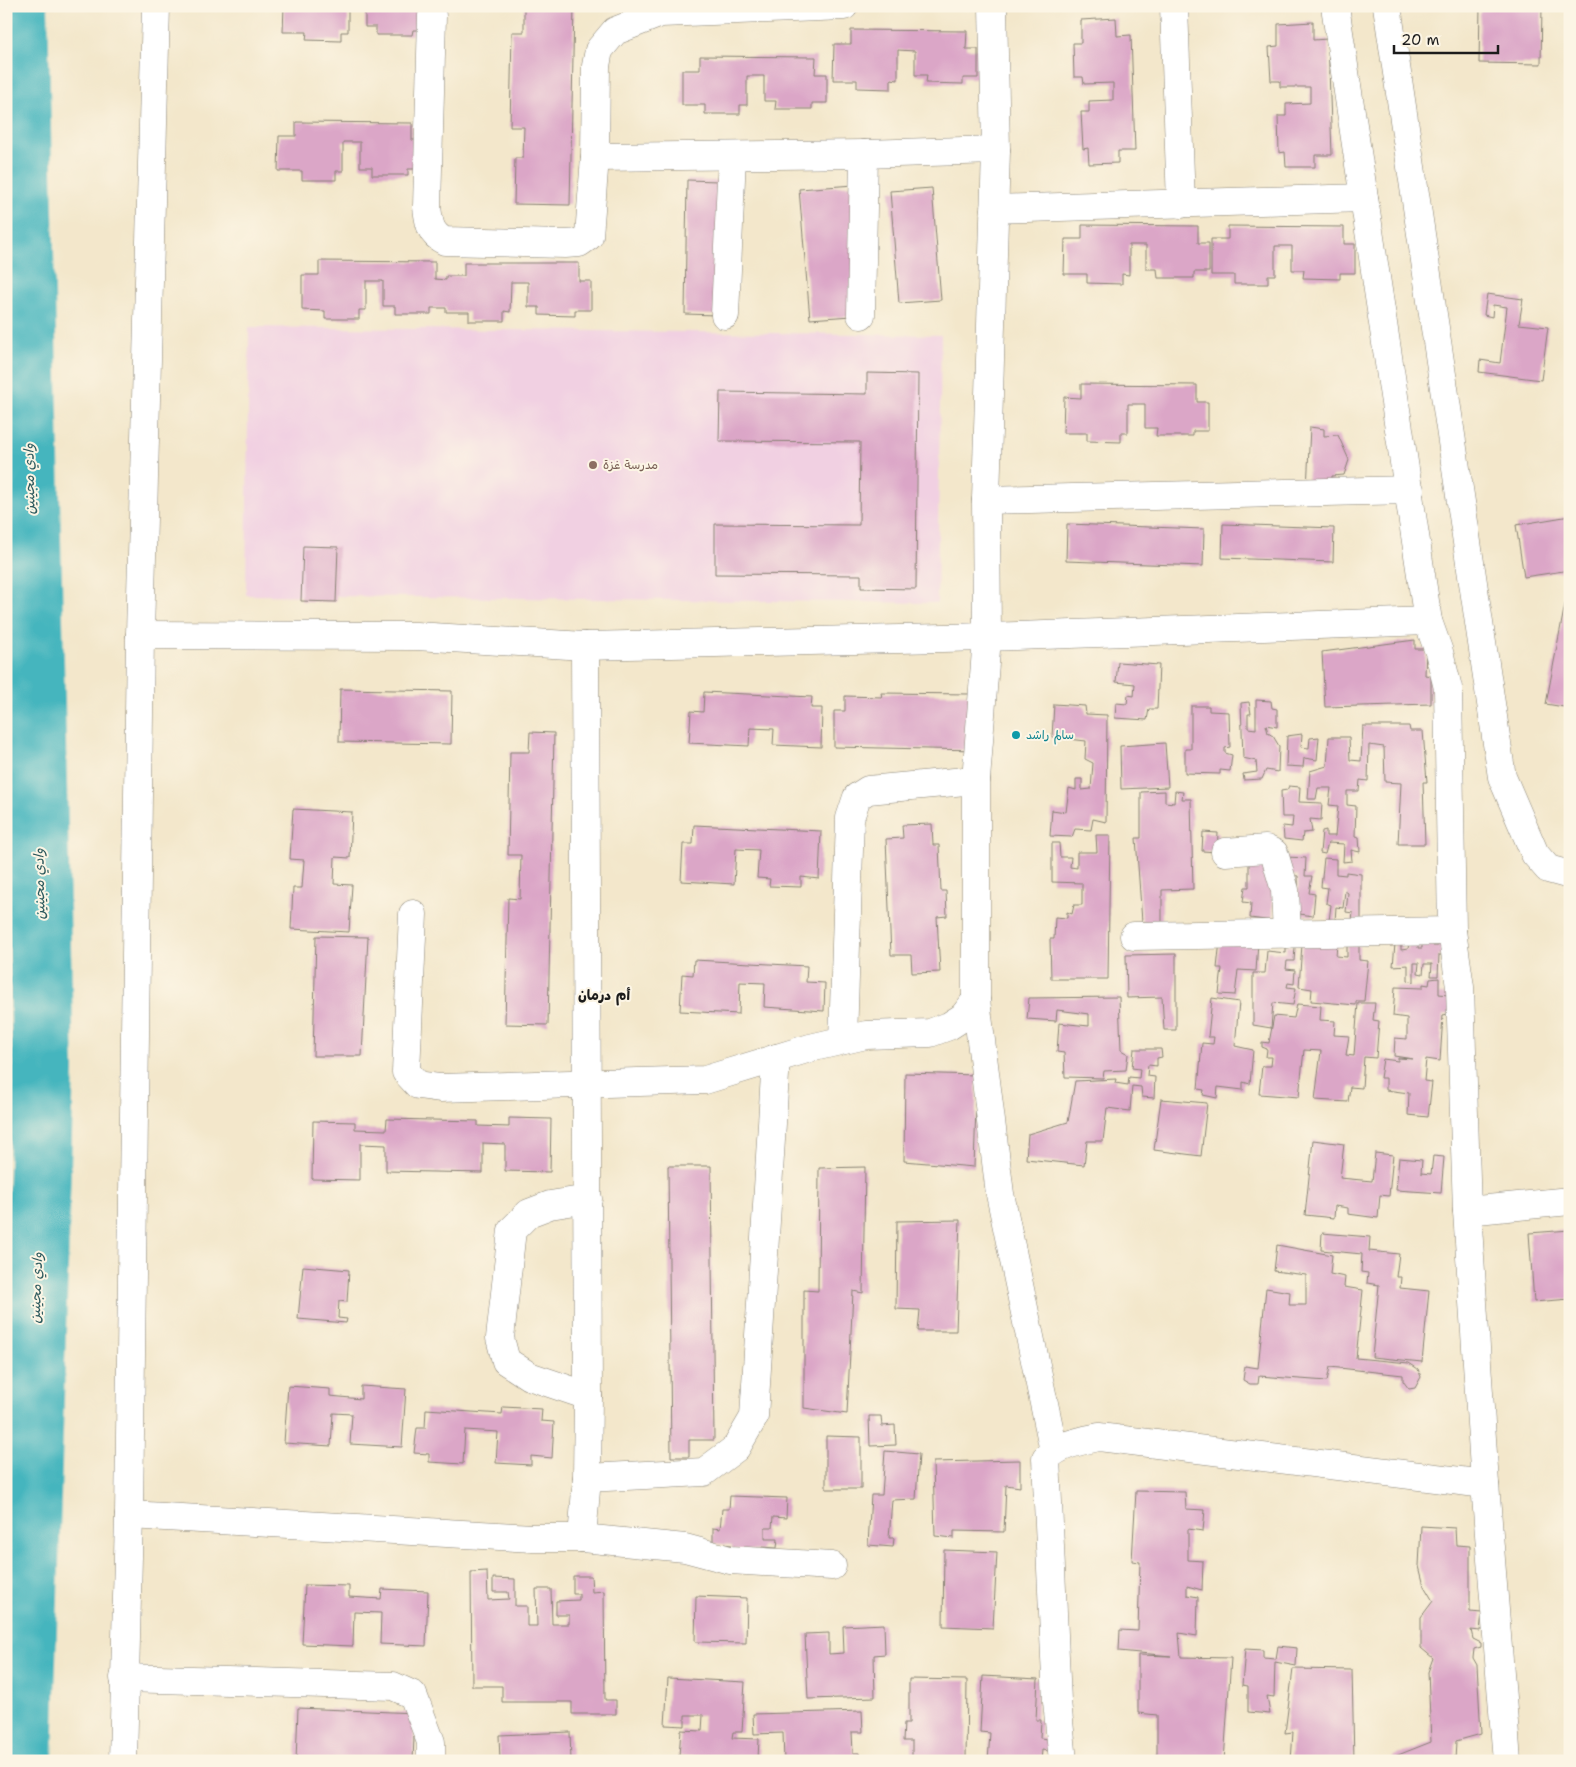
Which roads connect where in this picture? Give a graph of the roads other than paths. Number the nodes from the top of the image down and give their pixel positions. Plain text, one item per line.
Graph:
1 (156, 6) edge
2 (844, 6) edge
3 (993, 6) edge
4 (1174, 6) edge
5 (1334, 6) edge
6 (1387, 6) edge
7 (432, 16) dead end
8 (996, 150) junction
9 (864, 154) junction
10 (732, 156) junction
11 (595, 157) junction
12 (1364, 198) junction
13 (1181, 204) junction
14 (994, 208) junction
15 (725, 314) dead end
16 (861, 315) dead end
17 (1410, 490) junction
18 (986, 500) junction
19 (1428, 622) junction
20 (140, 635) junction
21 (987, 637) junction
22 (585, 646) junction
23 (976, 780) junction
24 (1225, 852) dead end
25 (1570, 875) edge
26 (413, 914) dead end
27 (1452, 931) junction
28 (1287, 934) junction
29 (1134, 936) dead end
30 (976, 1000) junction
31 (843, 1040) junction
32 (776, 1058) junction
33 (588, 1085) junction
34 (588, 1199) junction
35 (1570, 1200) edge
36 (1467, 1211) junction
37 (588, 1396) junction
38 (1054, 1451) junction
39 (587, 1478) junction
40 (1485, 1484) junction
41 (129, 1515) junction
42 (582, 1538) junction
43 (832, 1566) dead end
44 (124, 1678) junction
45 (123, 1761) edge
46 (431, 1761) edge
47 (1063, 1761) edge
48 (1507, 1761) edge

1 - 20 street
2 - 11 street
3 - 8 street
4 - 13 street
5 - 12 street
6 - 25 street
7 - 11 street
8 - 9 street
8 - 14 street
9 - 10 street
9 - 16 street
10 - 11 street
10 - 15 street
12 - 13 street
12 - 17 street
13 - 14 street
14 - 18 street
17 - 18 street
17 - 19 street
18 - 21 street
19 - 21 street
19 - 27 street
20 - 22 street
20 - 41 street
21 - 22 street
21 - 23 street
22 - 33 street
23 - 30 street
23 - 31 street
24 - 28 street
26 - 33 street
27 - 28 street
27 - 36 street
28 - 29 street
30 - 31 street
30 - 38 street
31 - 32 street
32 - 33 street
32 - 39 street
33 - 34 street
34 - 37 street
34 - 37 street
35 - 36 street
36 - 40 street
37 - 39 street
38 - 40 street
38 - 47 street
39 - 42 street
40 - 48 street
41 - 42 street
41 - 44 street
42 - 43 street
44 - 45 street
44 - 46 street

